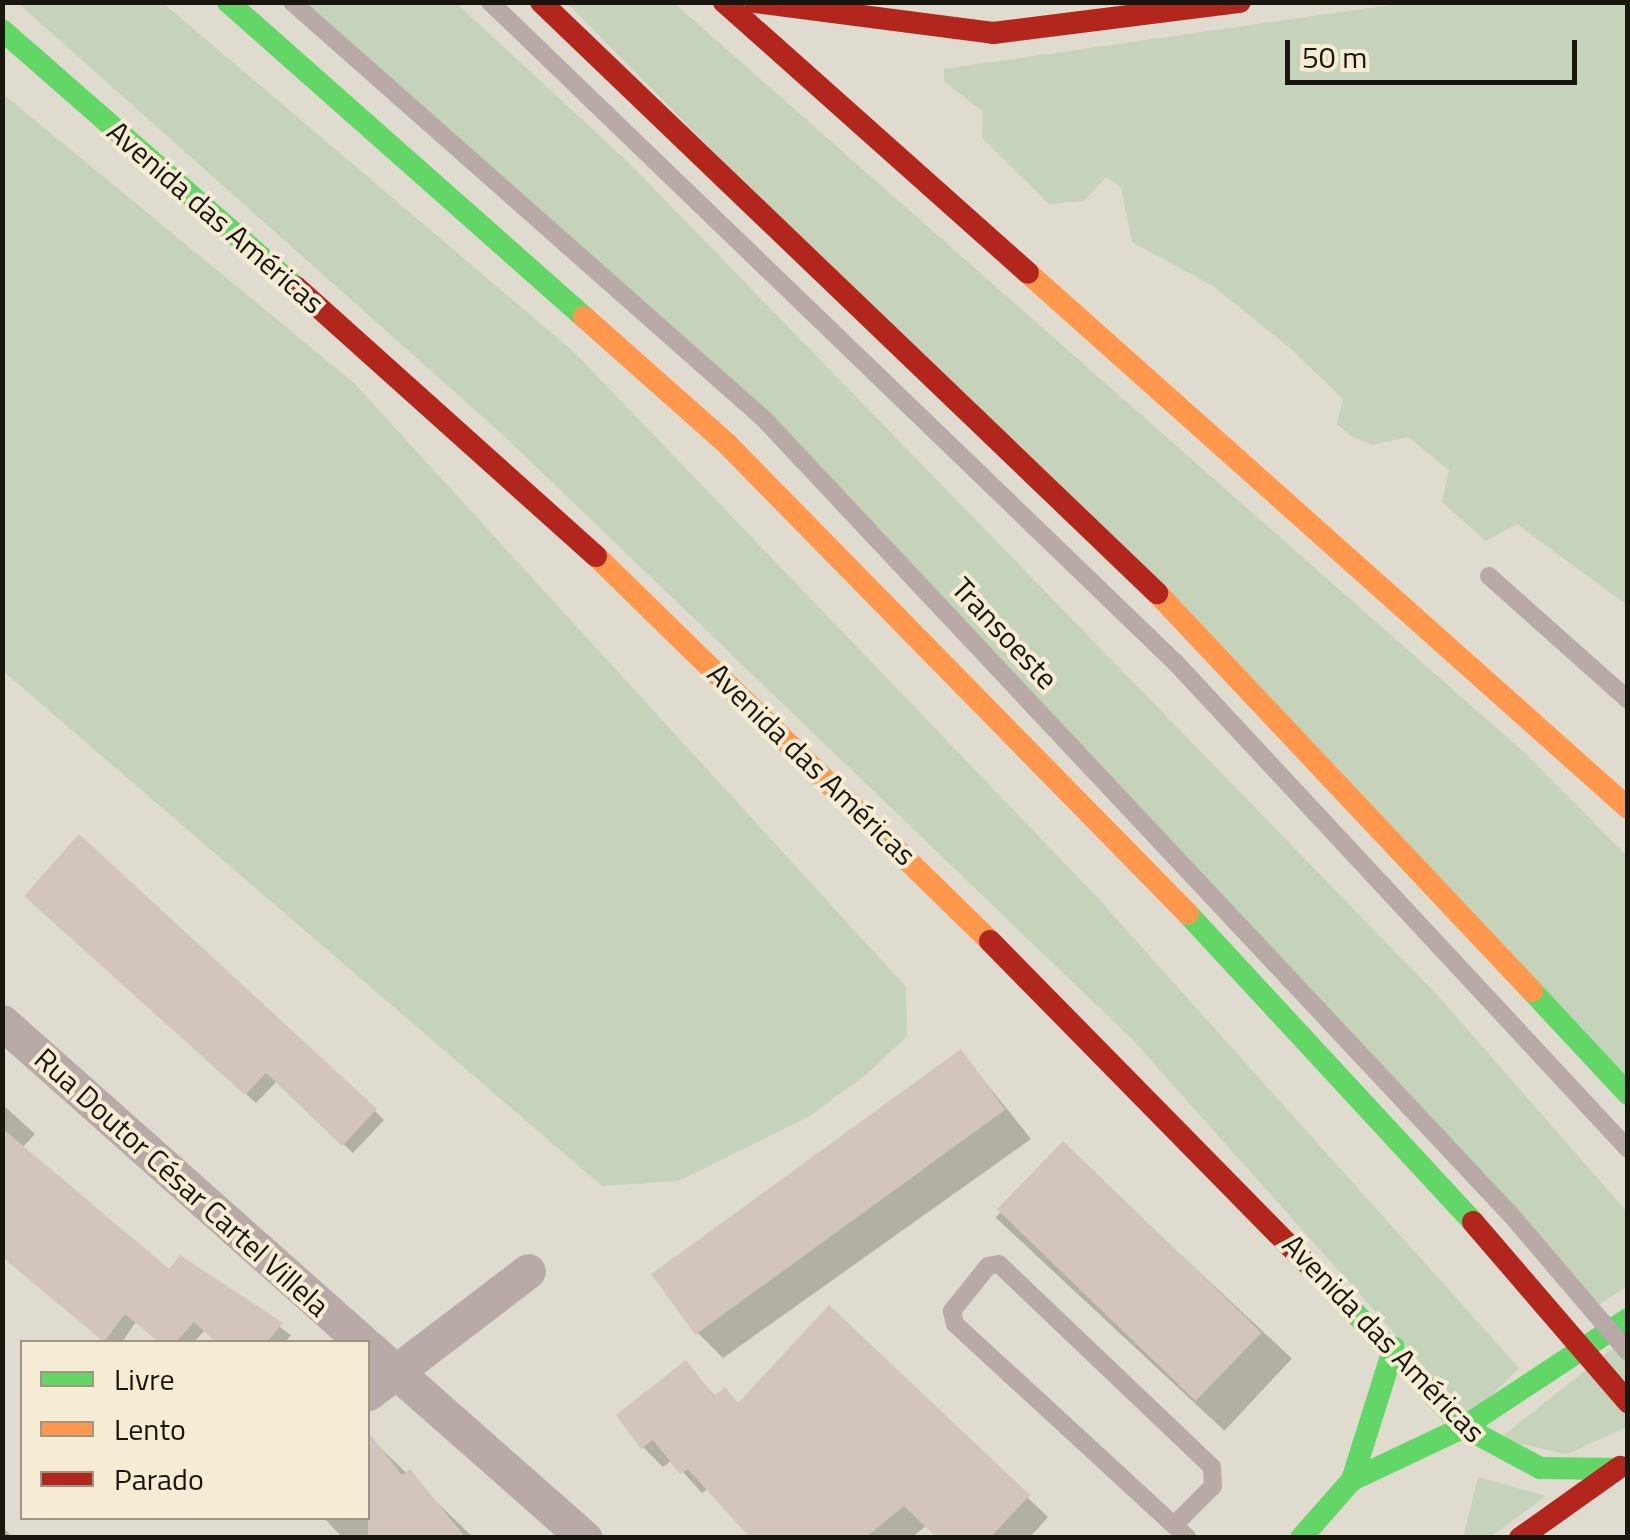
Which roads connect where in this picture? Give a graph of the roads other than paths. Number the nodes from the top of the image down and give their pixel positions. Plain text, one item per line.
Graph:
1 (228, 2) edge
2 (292, 2) edge
3 (490, 2) edge
4 (541, 2) edge
5 (724, 2) edge
6 (756, 2) edge
7 (1230, 3) edge
8 (2, 30) edge
9 (1490, 576) dead end
10 (1628, 700) edge
11 (1628, 808) edge
12 (2, 1022) edge
13 (1628, 1094) edge
14 (1625, 1146) edge
15 (528, 1272) dead end
16 (1628, 1319) edge
17 (359, 1340) edge
18 (1394, 1348) junction
19 (370, 1350) edge
20 (1628, 1352) edge
21 (396, 1373) junction
22 (370, 1392) edge
23 (1628, 1402) edge
24 (1464, 1427) junction
25 (1622, 1465) edge
26 (1352, 1480) junction
27 (1181, 1531) edge
28 (585, 1538) edge
29 (1301, 1538) edge
30 (1520, 1538) edge

1 - 23 main road, bridge
2 - 20 lane, Transoeste, bridge
3 - 14 lane
4 - 13 main road
5 - 11 main road
6 - 7 main road
8 - 18 main road, Avenida das Américas
9 - 10 lane
12 - 17 street, Rua Doutor César Cartel Villela
15 - 21 street
16 - 24 main road
18 - 24 main road, Avenida das Américas
18 - 26 main road
19 - 21 street, Rua Doutor César Cartel Villela
21 - 22 street
21 - 28 street, Rua Doutor César Cartel Villela
24 - 25 main road, Avenida das Américas
24 - 26 main road
25 - 30 main road
26 - 29 main road
27 - 27 lane

